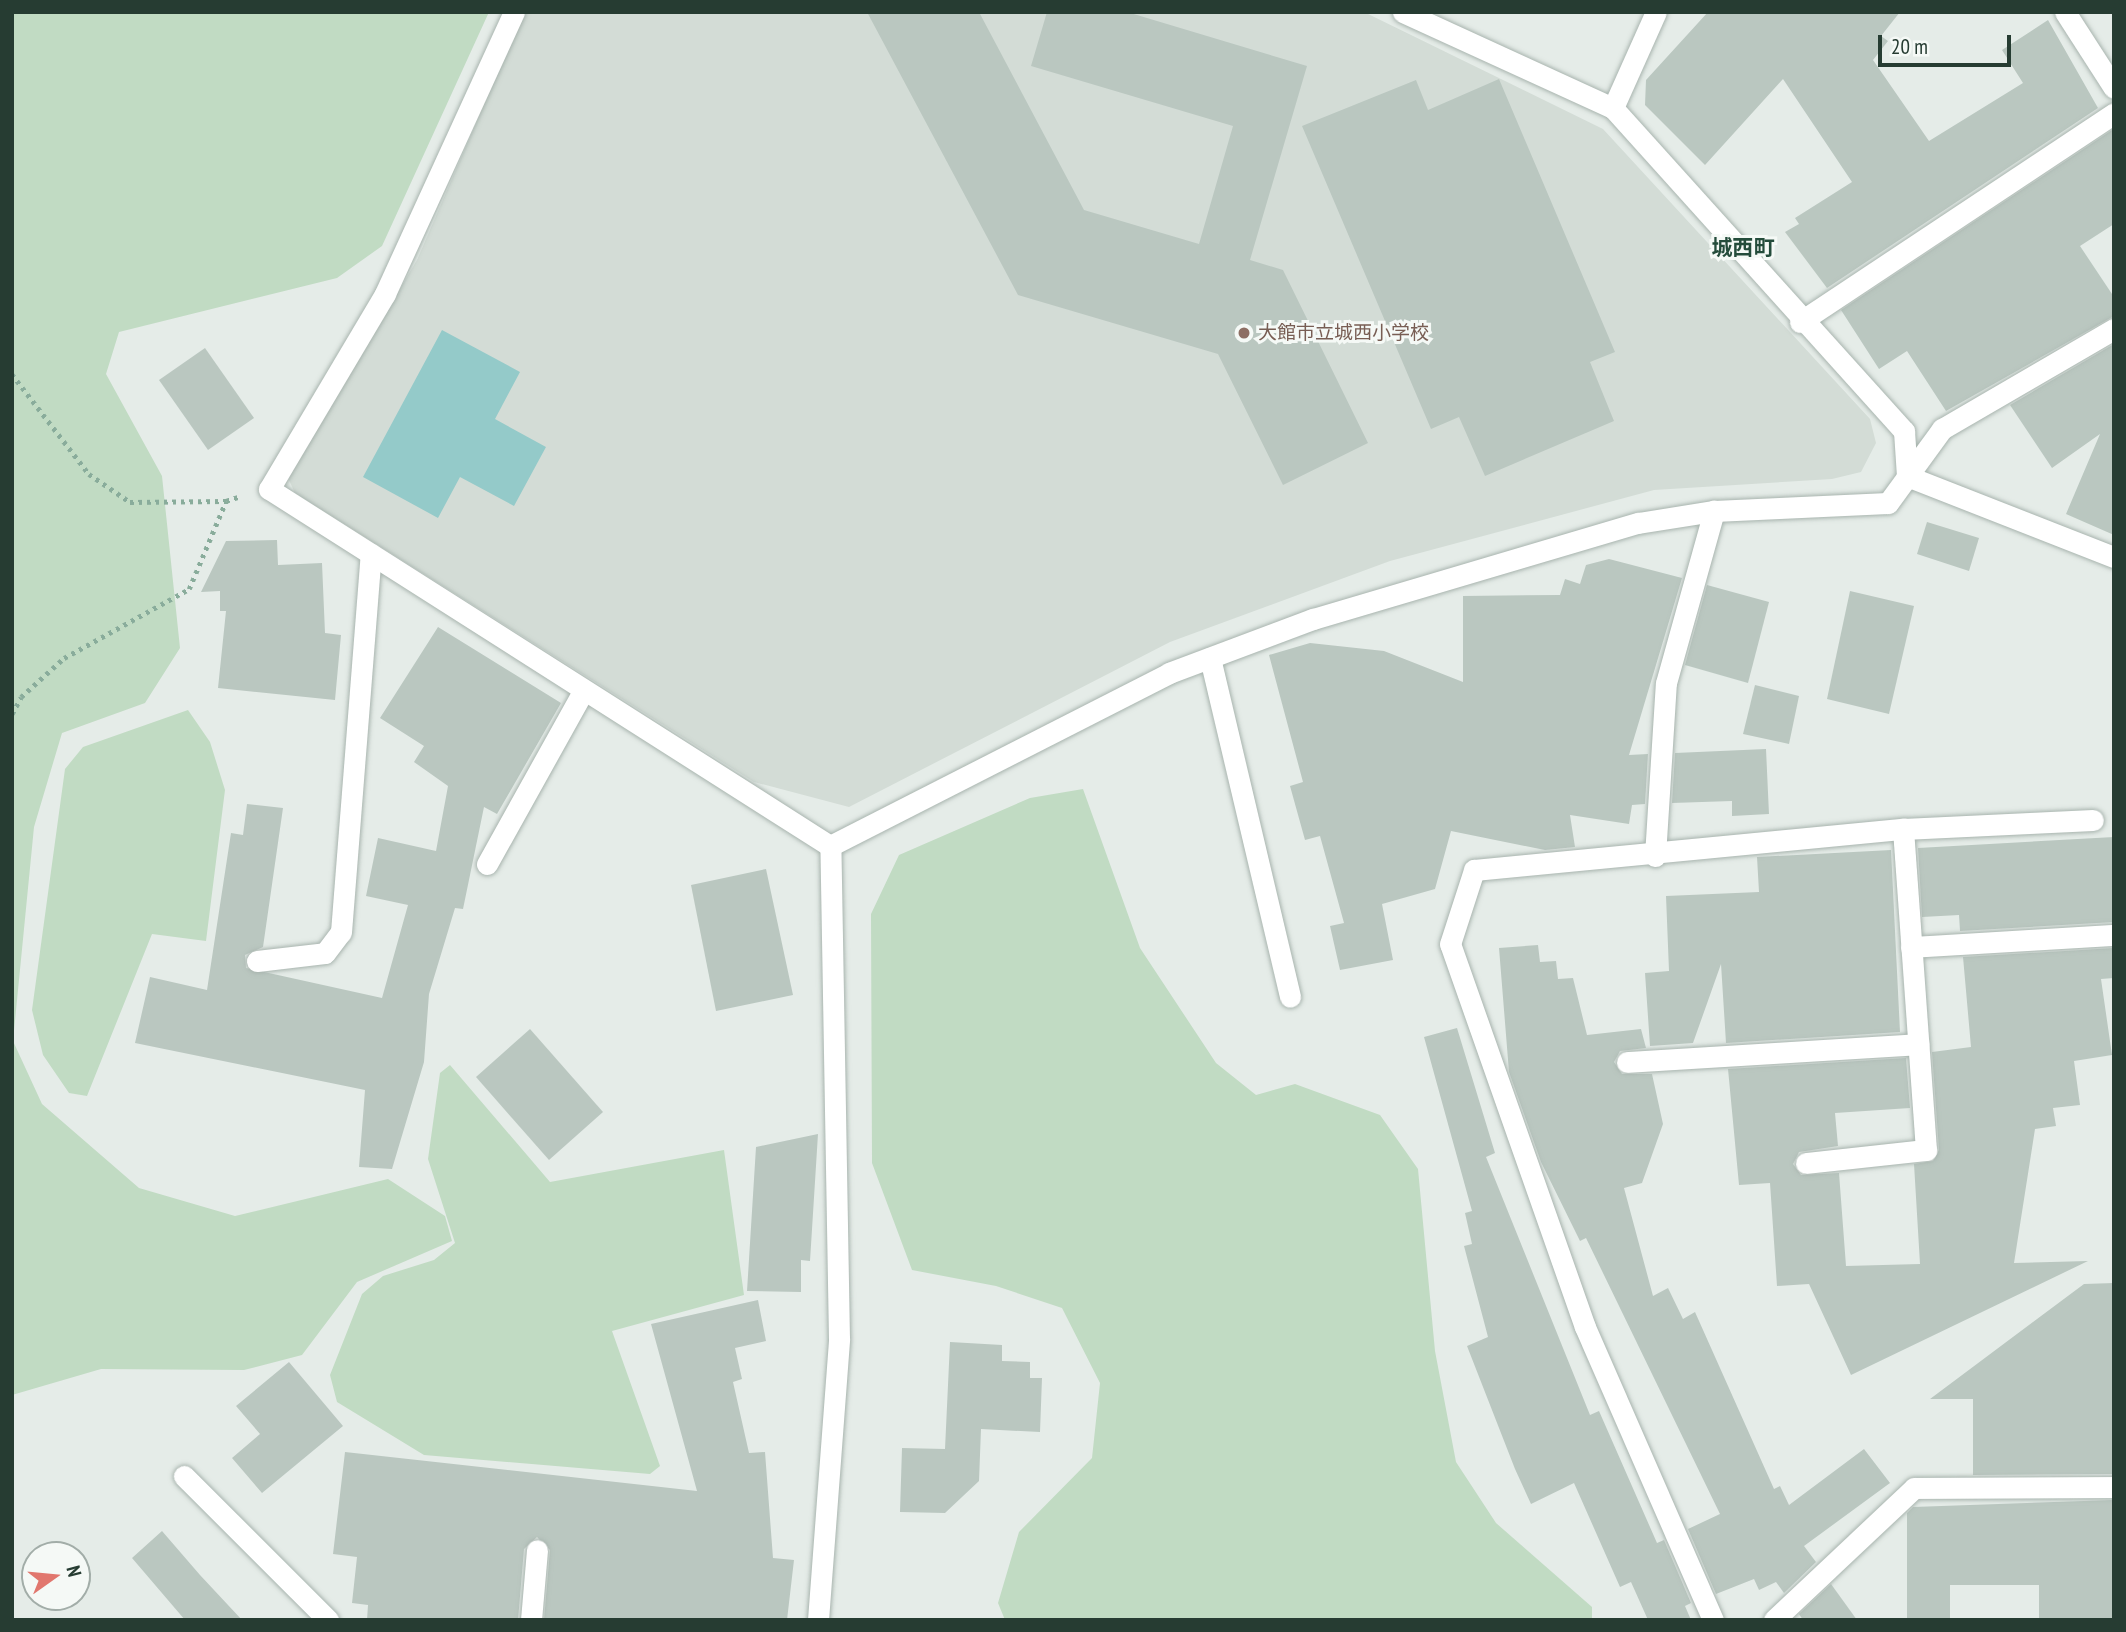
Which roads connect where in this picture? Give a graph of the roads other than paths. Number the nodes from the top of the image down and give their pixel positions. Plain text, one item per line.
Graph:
1 (514, 12) edge
2 (1403, 12) edge
3 (1656, 12) edge
4 (2064, 12) edge
5 (2114, 88) edge
6 (1613, 108) junction
7 (2114, 114) edge
8 (1800, 322) junction
9 (2114, 329) edge
10 (1907, 476) junction
11 (1714, 512) junction
12 (371, 554) junction
13 (2114, 556) edge
14 (1210, 658) junction
15 (584, 690) junction
16 (2093, 820) dead end
17 (1903, 829) junction
18 (830, 846) junction
19 (1656, 856) junction
20 (487, 864) dead end
21 (2114, 935) edge
22 (1911, 947) junction
23 (257, 961) dead end
24 (1290, 997) dead end
25 (1918, 1044) junction
26 (1627, 1062) dead end
27 (1806, 1163) dead end
28 (184, 1476) dead end
29 (2114, 1487) edge
30 (537, 1550) dead end
31 (328, 1620) edge
32 (531, 1620) edge
33 (818, 1620) edge
34 (1713, 1620) edge
35 (1774, 1620) edge

1 - 12 street
2 - 6 street
3 - 6 street
4 - 5 street
6 - 8 street
7 - 8 street
8 - 10 street
9 - 10 street
10 - 11 street
10 - 13 street
11 - 14 street
11 - 19 street
12 - 15 street
12 - 23 street
14 - 18 street
14 - 24 street
15 - 18 street
15 - 20 street
16 - 17 street
17 - 19 street
17 - 22 street
18 - 33 street
19 - 34 street
21 - 22 street
22 - 25 street
25 - 26 street
25 - 27 street
28 - 31 street
29 - 35 street
30 - 32 street

